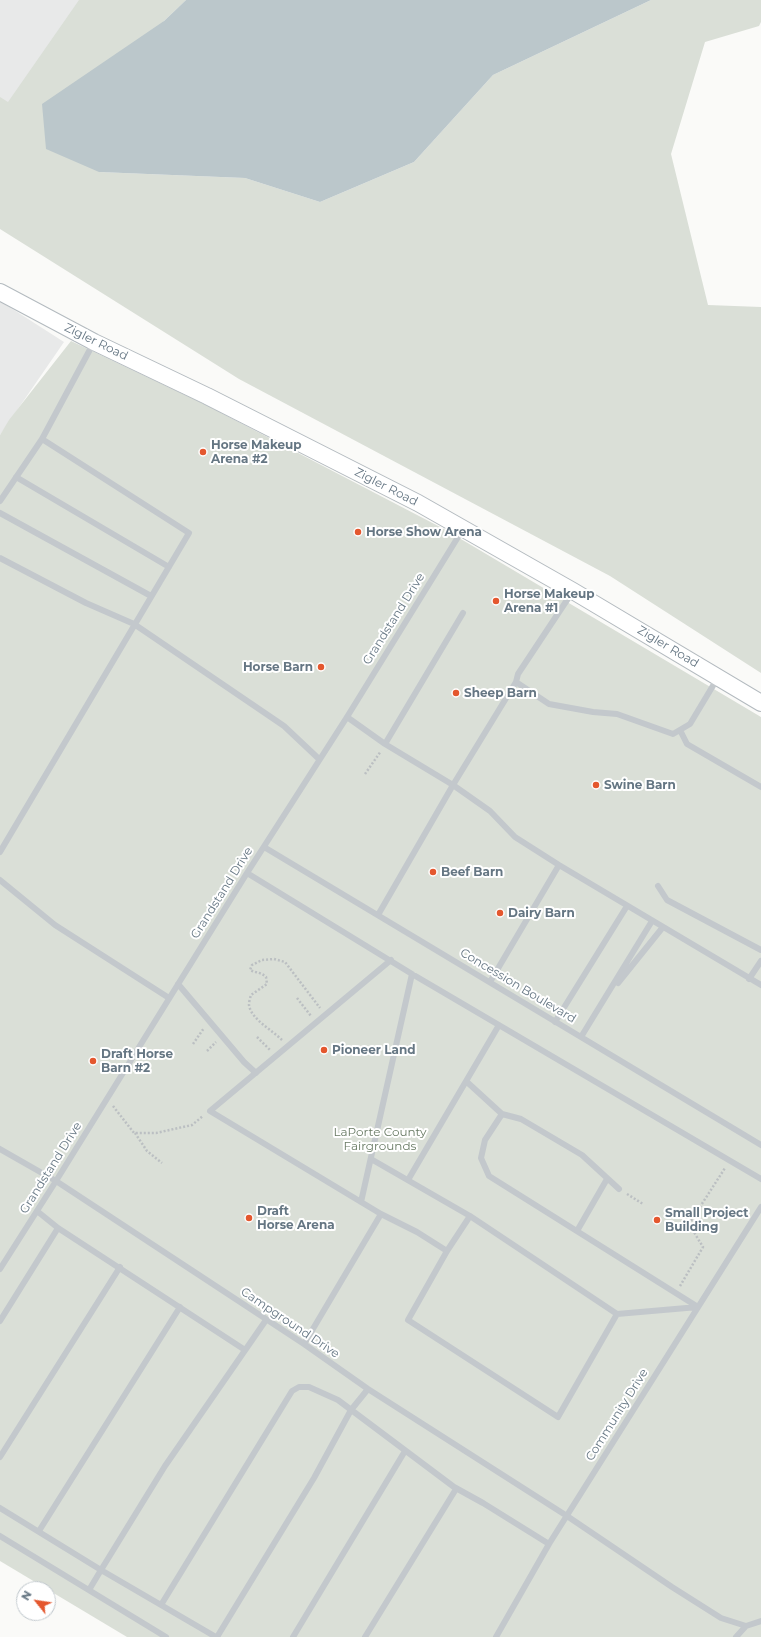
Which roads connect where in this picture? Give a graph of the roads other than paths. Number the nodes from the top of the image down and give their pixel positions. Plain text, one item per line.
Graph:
1 (0, 292) edge
2 (94, 342) junction
3 (42, 439) junction
4 (16, 478) junction
5 (0, 501) edge
6 (0, 513) edge
7 (463, 529) junction
8 (0, 558) edge
9 (169, 567) junction
10 (573, 591) junction
11 (151, 596) junction
12 (463, 613) dead end
13 (134, 624) junction
14 (718, 677) junction
15 (516, 682) junction
16 (761, 703) edge
17 (347, 717) junction
18 (680, 730) junction
19 (385, 744) junction
20 (319, 760) junction
21 (453, 785) junction
22 (761, 787) edge
23 (264, 846) junction
24 (0, 852) edge
25 (559, 865) junction
26 (247, 873) junction
27 (0, 880) edge
28 (658, 886) dead end
29 (627, 906) junction
30 (378, 915) junction
31 (652, 921) junction
32 (663, 927) junction
33 (761, 950) edge
34 (391, 960) junction
35 (761, 961) edge
36 (412, 974) junction
37 (749, 979) junction
38 (490, 982) junction
39 (178, 984) junction
40 (761, 985) edge
41 (169, 998) junction
42 (603, 1002) junction
43 (555, 1022) junction
44 (500, 1025) junction
45 (581, 1037) junction
46 (256, 1073) junction
47 (466, 1082) junction
48 (502, 1114) junction
49 (761, 1145) edge
50 (0, 1149) edge
51 (371, 1159) junction
52 (607, 1179) junction
53 (761, 1179) edge
54 (408, 1180) junction
55 (56, 1181) junction
56 (619, 1190) road end
57 (361, 1202) junction
58 (761, 1207) edge
59 (37, 1211) junction
60 (381, 1214) junction
61 (470, 1216) junction
62 (58, 1228) junction
63 (577, 1231) junction
64 (447, 1251) junction
65 (120, 1267) junction
66 (0, 1269) edge
67 (180, 1307) junction
68 (698, 1307) junction
69 (617, 1314) junction
70 (266, 1320) junction
71 (0, 1321) edge
72 (304, 1344) junction
73 (245, 1350) junction
74 (368, 1390) junction
75 (351, 1410) junction
76 (405, 1451) junction
77 (0, 1457) edge
78 (456, 1489) junction
79 (0, 1508) edge
80 (567, 1516) junction
81 (39, 1531) junction
82 (0, 1536) edge
83 (549, 1544) junction
84 (101, 1570) junction
85 (89, 1590) junction
86 (161, 1605) junction
87 (761, 1621) edge
88 (746, 1626) junction
89 (166, 1637) edge
90 (216, 1637) edge
91 (293, 1637) edge
92 (365, 1637) edge
93 (496, 1637) edge
94 (736, 1637) edge

1 - 2 street, Zigler Road
2 - 3 lane
2 - 7 street, Zigler Road
3 - 4 lane
3 - 9 lane
4 - 5 lane
4 - 9 lane
6 - 11 lane
7 - 10 street, Zigler Road
7 - 17 lane, Grandstand Drive
8 - 13 lane
9 - 11 lane
10 - 14 street, Zigler Road
10 - 15 lane
11 - 13 lane
12 - 19 lane
13 - 20 lane
13 - 24 lane
14 - 16 street, Zigler Road
14 - 18 lane
15 - 18 lane
15 - 21 lane
17 - 19 lane
17 - 20 lane, Grandstand Drive
18 - 22 lane
19 - 21 lane
20 - 23 lane, Grandstand Drive
21 - 25 lane
21 - 30 lane
23 - 26 lane, Grandstand Drive
23 - 30 lane, Concession Boulevard
25 - 29 lane
25 - 38 lane
26 - 34 lane
26 - 39 lane, Grandstand Drive
27 - 41 lane
28 - 33 lane
29 - 31 lane
29 - 43 lane
30 - 38 lane, Concession Boulevard
31 - 32 lane
31 - 42 lane
32 - 37 lane
32 - 42 lane
34 - 36 lane
34 - 46 lane
35 - 37 lane
36 - 44 lane
36 - 51 lane
37 - 40 lane
38 - 43 lane, Concession Boulevard
39 - 41 lane, Grandstand Drive
39 - 46 lane
41 - 55 lane, Grandstand Drive
42 - 45 lane
43 - 45 lane, Concession Boulevard
44 - 47 lane
44 - 53 lane
45 - 49 lane, Concession Boulevard
46 - 57 lane
47 - 48 lane
47 - 54 lane
48 - 52 lane
48 - 63 lane
50 - 55 lane, Campground Drive
51 - 54 lane
51 - 57 lane
52 - 56 lane
52 - 63 lane
54 - 61 lane
55 - 59 lane, Grandstand Drive
55 - 70 lane, Campground Drive
57 - 60 lane
58 - 68 lane, Community Drive
59 - 62 lane
59 - 66 lane, Grandstand Drive
60 - 64 lane
60 - 72 lane
61 - 64 lane
61 - 69 lane
62 - 65 lane
62 - 71 lane
63 - 68 lane
64 - 69 lane
65 - 67 lane
65 - 77 lane
67 - 73 lane
67 - 81 lane
68 - 69 lane
68 - 80 lane, Community Drive
70 - 72 lane, Campground Drive
70 - 73 lane
72 - 74 lane, Campground Drive
73 - 84 lane
74 - 75 lane
74 - 80 lane, Campground Drive
75 - 76 lane
75 - 86 lane
75 - 90 lane
76 - 78 lane
76 - 91 lane
78 - 83 lane
78 - 92 lane
79 - 81 lane
80 - 83 lane, Community Drive
80 - 88 lane, Campground Drive
81 - 84 lane
82 - 85 lane
83 - 93 lane, Community Drive
84 - 85 lane
84 - 86 lane
85 - 89 lane
86 - 90 lane
87 - 88 lane
88 - 94 lane

